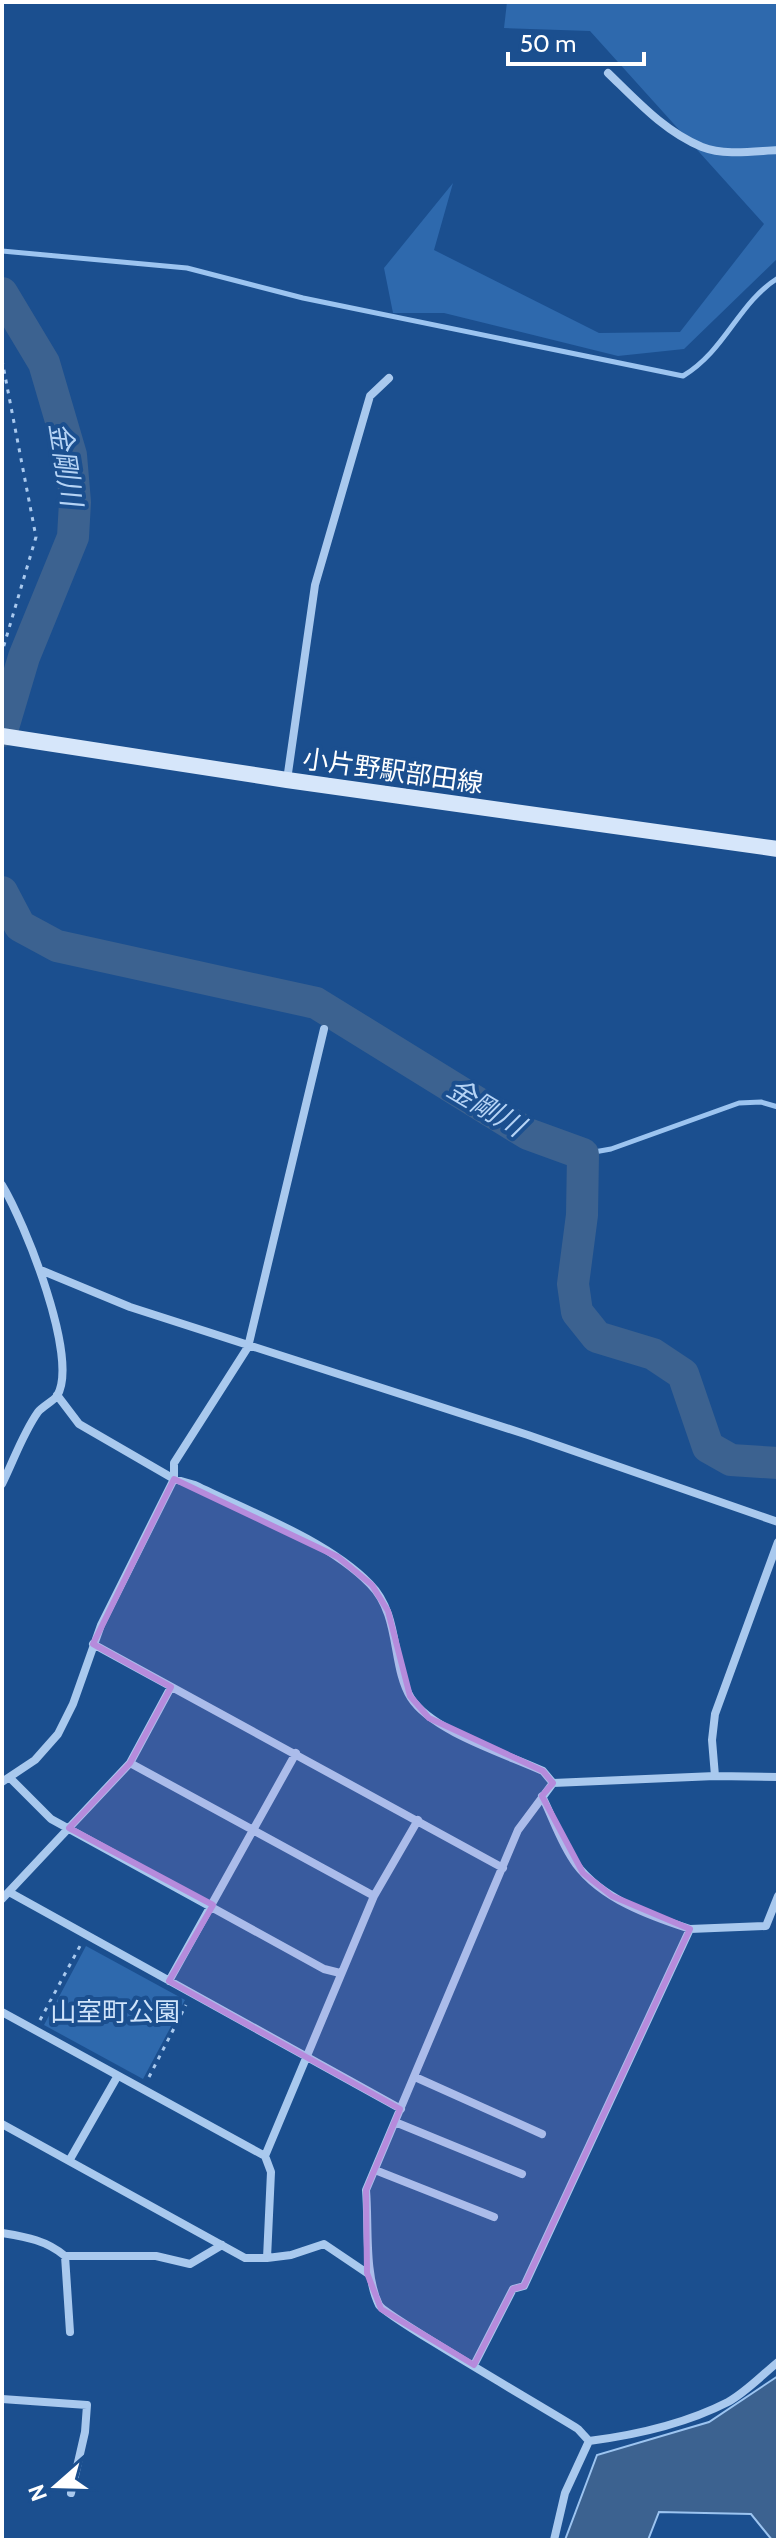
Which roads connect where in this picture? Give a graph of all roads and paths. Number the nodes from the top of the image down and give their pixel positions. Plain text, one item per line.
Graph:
1 (608, 73) dead end
2 (778, 150) edge
3 (2, 360) edge
4 (389, 378) dead end
5 (2, 652) edge
6 (2, 736) edge
7 (287, 780) junction
8 (778, 849) edge
9 (324, 1029) dead end
10 (2, 1185) edge
11 (43, 1271) junction
12 (248, 1347) junction
13 (57, 1395) junction
14 (174, 1479) junction
15 (2, 1484) edge
16 (778, 1522) edge
17 (778, 1542) edge
18 (93, 1644) junction
19 (171, 1687) junction
20 (296, 1753) junction
21 (130, 1763) junction
22 (715, 1776) junction
23 (778, 1777) edge
24 (6, 1780) edge
25 (553, 1783) junction
26 (542, 1796) junction
27 (418, 1820) junction
28 (69, 1828) junction
29 (253, 1831) junction
30 (503, 1868) junction
31 (9, 1892) junction
32 (374, 1896) junction
33 (778, 1896) edge
34 (2, 1899) edge
35 (213, 1905) junction
36 (690, 1929) junction
37 (87, 1935) junction
38 (340, 1973) junction
39 (169, 1981) junction
40 (192, 1994) junction
41 (2, 2012) edge
42 (34, 2030) junction
43 (307, 2058) junction
44 (117, 2077) junction
45 (415, 2077) junction
46 (142, 2091) junction
47 (401, 2109) junction
48 (395, 2122) junction
49 (2, 2124) edge
50 (542, 2134) dead end
51 (265, 2156) junction
52 (69, 2161) junction
53 (375, 2170) junction
54 (522, 2174) dead end
55 (494, 2217) dead end
56 (2, 2233) edge
57 (222, 2245) junction
58 (65, 2256) junction
59 (267, 2258) junction
60 (367, 2273) junction
61 (70, 2332) dead end
62 (778, 2362) edge
63 (474, 2365) junction
64 (2, 2399) edge
65 (589, 2441) junction
66 (71, 2493) dead end
67 (554, 2540) edge

1 - 2 street
3 - 5 path
4 - 7 street
6 - 7 main road, 小片野駅部田線
7 - 8 main road, 小片野駅部田線
9 - 12 street
10 - 11 street
11 - 12 street
11 - 13 street
12 - 14 street
12 - 16 street
13 - 14 street
13 - 15 street
14 - 18 street
14 - 25 street
17 - 22 street
18 - 19 street
18 - 24 street
19 - 20 street
19 - 21 street
20 - 27 street
20 - 29 street
21 - 28 street
21 - 29 street
22 - 23 street
22 - 25 street
24 - 28 street
25 - 26 street
26 - 30 street
26 - 36 street
27 - 30 street
27 - 32 street
28 - 31 street
28 - 35 street
29 - 32 street
29 - 35 street
30 - 45 street
31 - 34 street
31 - 37 street
32 - 38 street
33 - 36 street
35 - 38 street
35 - 39 street
36 - 63 street
37 - 39 street
37 - 42 path
38 - 43 street
39 - 40 street
40 - 43 street
40 - 46 path
41 - 42 street
42 - 44 street
43 - 47 street
43 - 51 street
44 - 46 street
44 - 52 street
45 - 47 street
45 - 50 street
46 - 51 street
47 - 48 street
48 - 53 street
48 - 54 street
49 - 52 street
51 - 59 street
52 - 57 street
53 - 55 street
53 - 60 street
56 - 58 street
57 - 58 street
57 - 59 street
58 - 61 street
59 - 60 street
60 - 63 street
62 - 65 street
63 - 65 street
64 - 66 street
65 - 67 street

